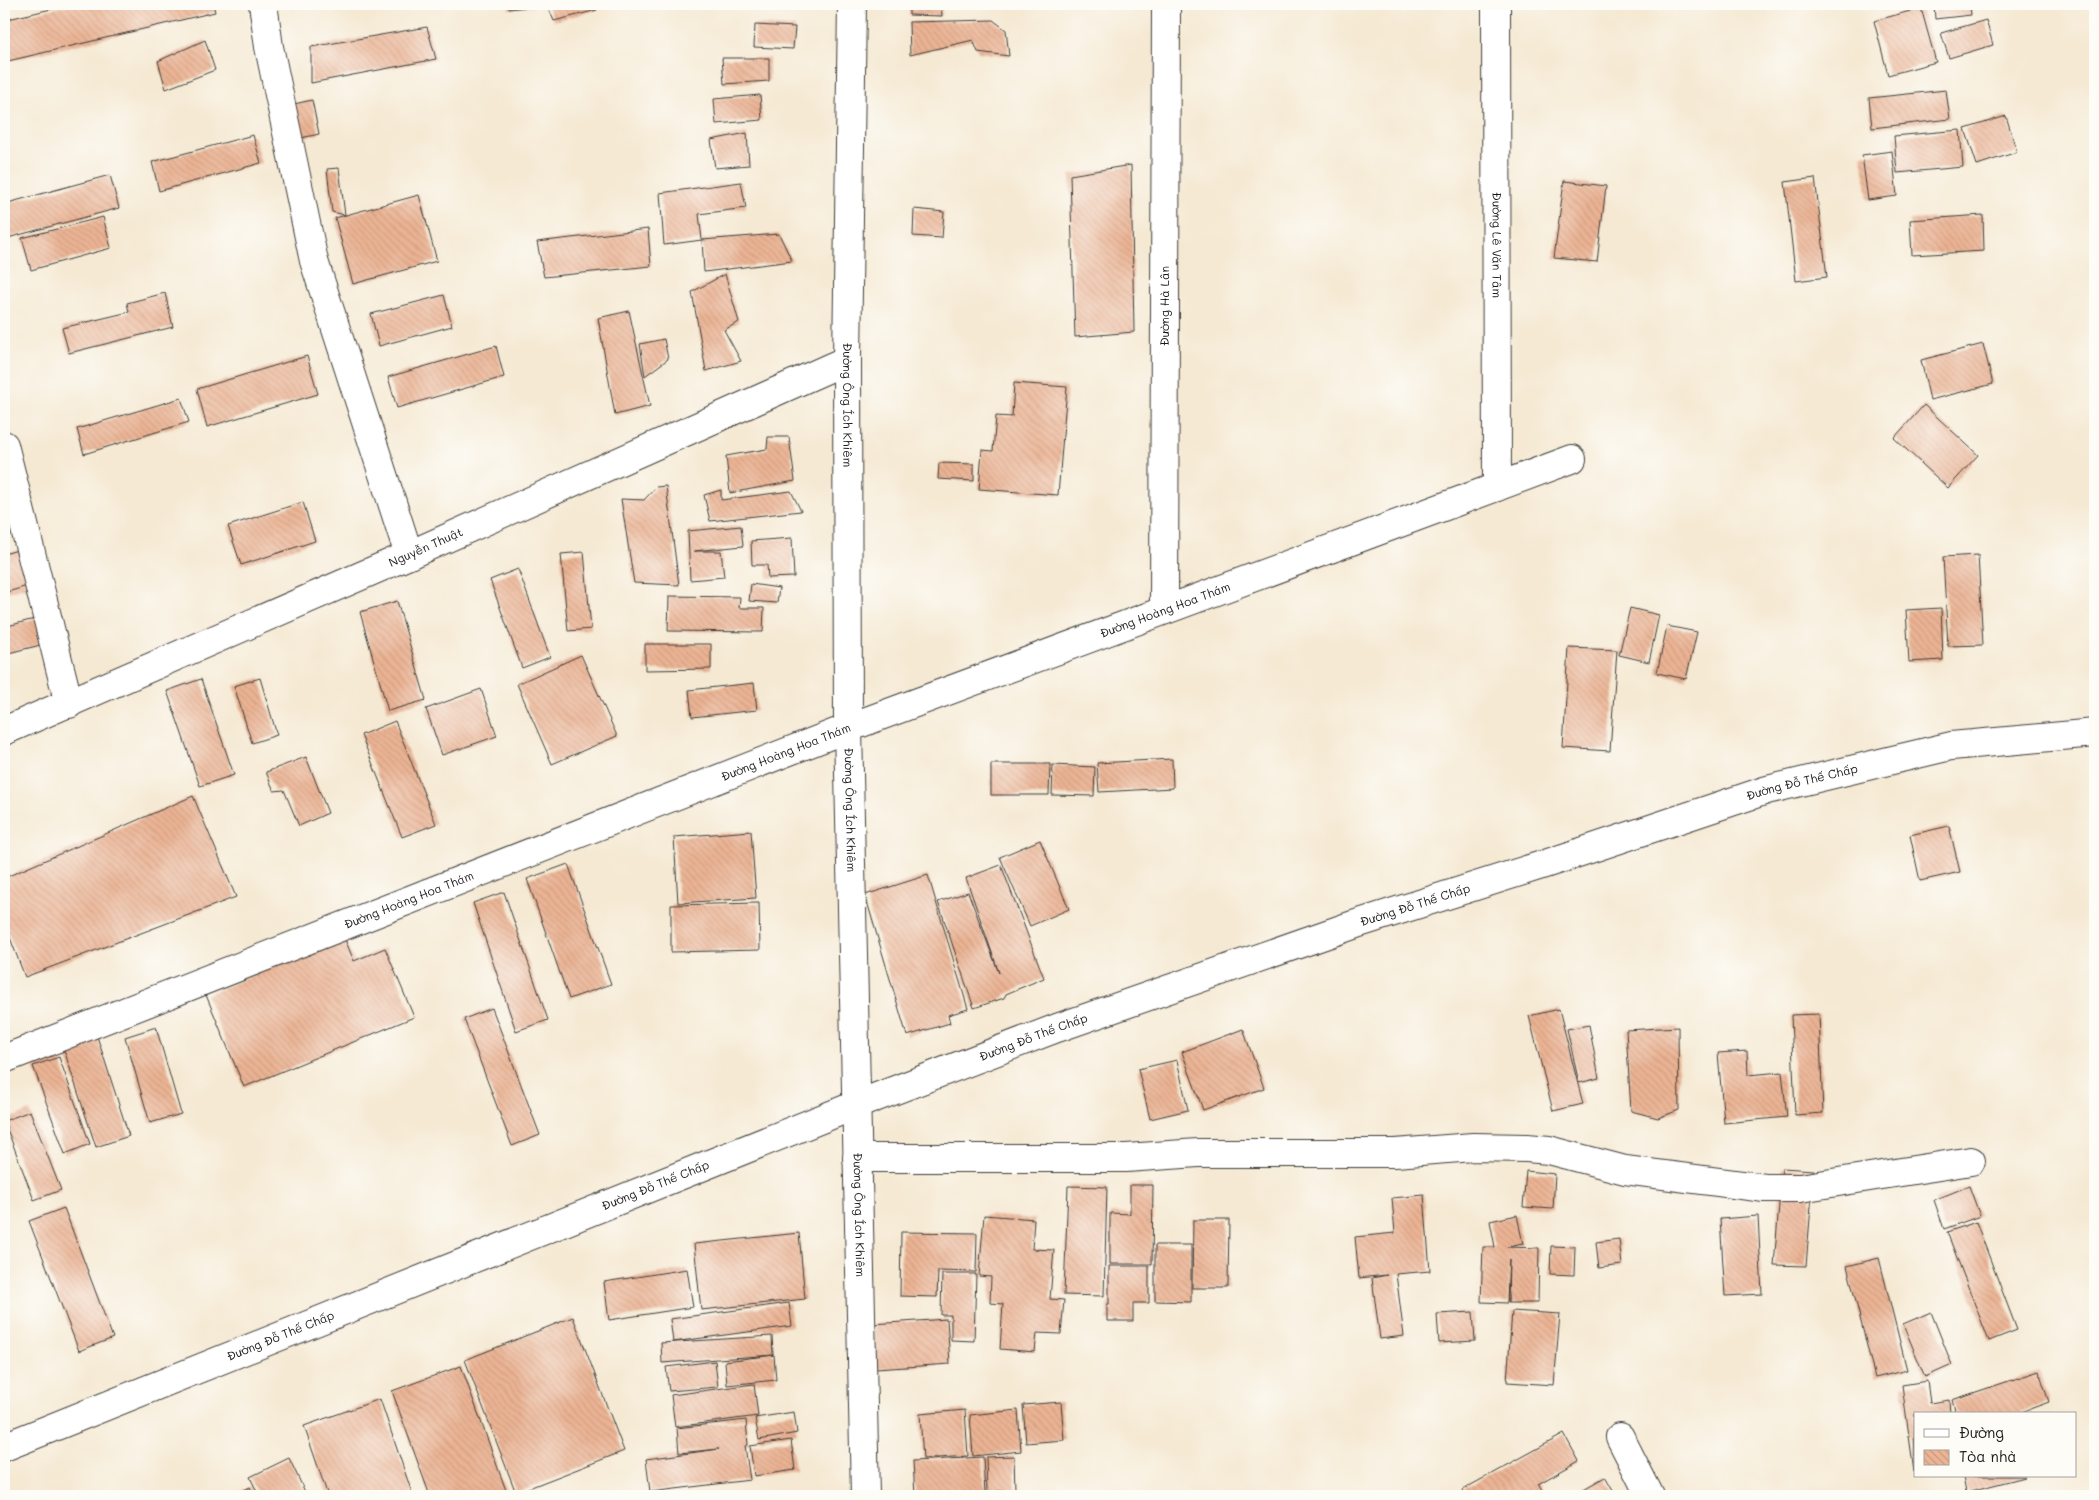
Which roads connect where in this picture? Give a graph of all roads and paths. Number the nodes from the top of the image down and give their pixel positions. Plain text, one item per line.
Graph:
1 (263, 4) edge
2 (852, 4) edge
3 (1166, 4) edge
4 (1496, 4) edge
5 (847, 360) junction
6 (4, 445) edge
7 (1572, 459) dead end
8 (1497, 487) junction
9 (409, 555) junction
10 (1164, 610) junction
11 (69, 704) junction
12 (848, 728) junction
13 (4, 731) edge
14 (2095, 733) edge
15 (4, 1059) edge
16 (856, 1105) junction
17 (857, 1158) junction
18 (1970, 1160) dead end
19 (1620, 1437) dead end
20 (4, 1447) edge
21 (865, 1496) edge
22 (1650, 1496) edge

1 - 9 street
2 - 5 street, Đường Ông Ích Khiêm
3 - 10 street, Đường Hà Lân
4 - 8 street, Đường Lê Văn Tâm
5 - 9 street, Nguyễn Thuật
5 - 12 street, Đường Ông Ích Khiêm
6 - 11 street
7 - 8 street, Đường Hoàng Hoa Thám
8 - 10 street, Đường Hoàng Hoa Thám
9 - 11 street, Nguyễn Thuật
10 - 12 street, Đường Hoàng Hoa Thám
11 - 13 street, Nguyễn Thuật
12 - 15 street, Đường Hoàng Hoa Thám
12 - 16 street, Đường Ông Ích Khiêm
14 - 16 street, Đường Đỗ Thế Chấp
16 - 17 street, Đường Ông Ích Khiêm
16 - 20 street, Đường Đỗ Thế Chấp
17 - 18 street
17 - 21 street, Đường Ông Ích Khiêm
19 - 22 street

